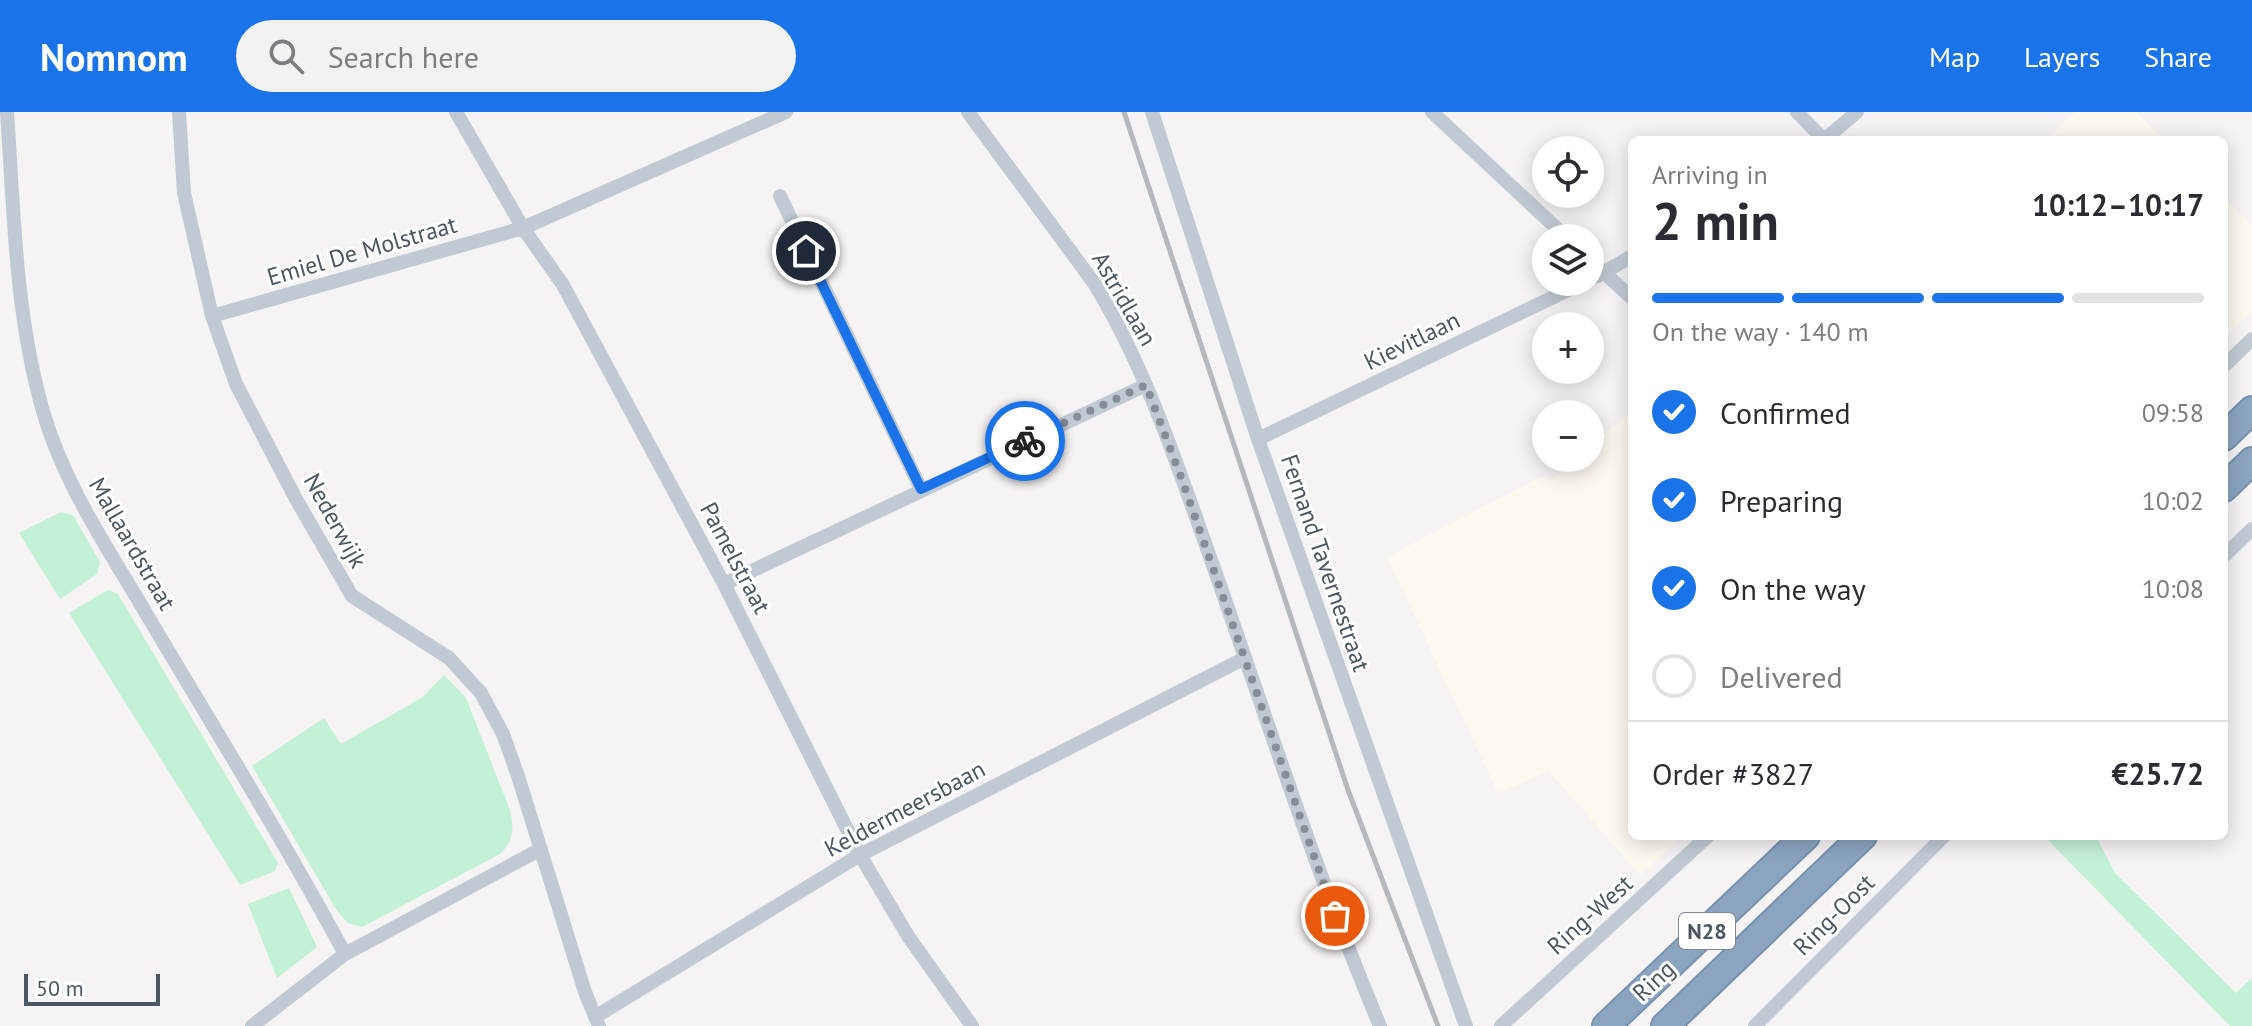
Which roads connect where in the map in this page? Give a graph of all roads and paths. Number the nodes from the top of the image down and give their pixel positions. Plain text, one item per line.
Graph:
1 (7, 112) edge
2 (179, 112) edge
3 (456, 112) edge
4 (786, 112) edge
5 (968, 112) edge
6 (1152, 112) edge
7 (1432, 112) edge
8 (1797, 112) edge
9 (1857, 112) edge
10 (1820, 136) edge
11 (1829, 136) edge
12 (780, 196) dead end
13 (1552, 224) edge
14 (523, 228) junction
15 (1628, 258) edge
16 (1604, 272) edge
17 (1604, 284) edge
18 (1556, 296) edge
19 (1628, 296) edge
20 (212, 316) junction
21 (2252, 339) edge
22 (2228, 362) edge
23 (1146, 385) junction
24 (2252, 410) edge
25 (2228, 433) edge
26 (1258, 439) junction
27 (2252, 461) edge
28 (2228, 484) edge
29 (921, 489) junction
30 (2252, 529) edge
31 (2228, 552) edge
32 (724, 584) junction
33 (1245, 658) junction
34 (1704, 840) edge
35 (1802, 840) edge
36 (1859, 840) edge
37 (1940, 840) edge
38 (541, 849) junction
39 (860, 855) junction
40 (345, 954) junction
41 (597, 1022) edge
42 (252, 1026) edge
43 (972, 1026) edge
44 (1380, 1026) edge
45 (1466, 1026) edge
46 (1501, 1026) edge
47 (1606, 1026) edge
48 (1665, 1026) edge
49 (1755, 1026) edge

1 - 40 street, Mallaardstraat
2 - 20 street, Nederwijk
3 - 14 street, Pamelstraat
4 - 14 street, Emiel De Molstraat
5 - 23 street, Astridlaan
6 - 26 street, Fernand Tavernestraat
7 - 13 street
8 - 10 street
9 - 11 street
12 - 29 street
14 - 20 street, Emiel De Molstraat
14 - 32 street, Pamelstraat
15 - 16 street, Kievitlaan
17 - 19 street
18 - 26 street, Kievitlaan
20 - 38 street, Nederwijk
21 - 22 street
23 - 29 street
23 - 33 street, Astridlaan
24 - 25 highway
26 - 45 street, Fernand Tavernestraat
27 - 28 highway
29 - 32 street
30 - 31 street
32 - 39 street, Pamelstraat
33 - 39 street, Keldermeersbaan
33 - 44 street, Astridlaan
34 - 46 street, Ring-West
35 - 47 highway, Ring / N28
36 - 48 highway, Ring / N28
37 - 49 street, Ring-Oost
38 - 40 street
38 - 41 street, Nederwijk
39 - 41 street, Keldermeersbaan
39 - 43 street, Pamelstraat
40 - 42 street

